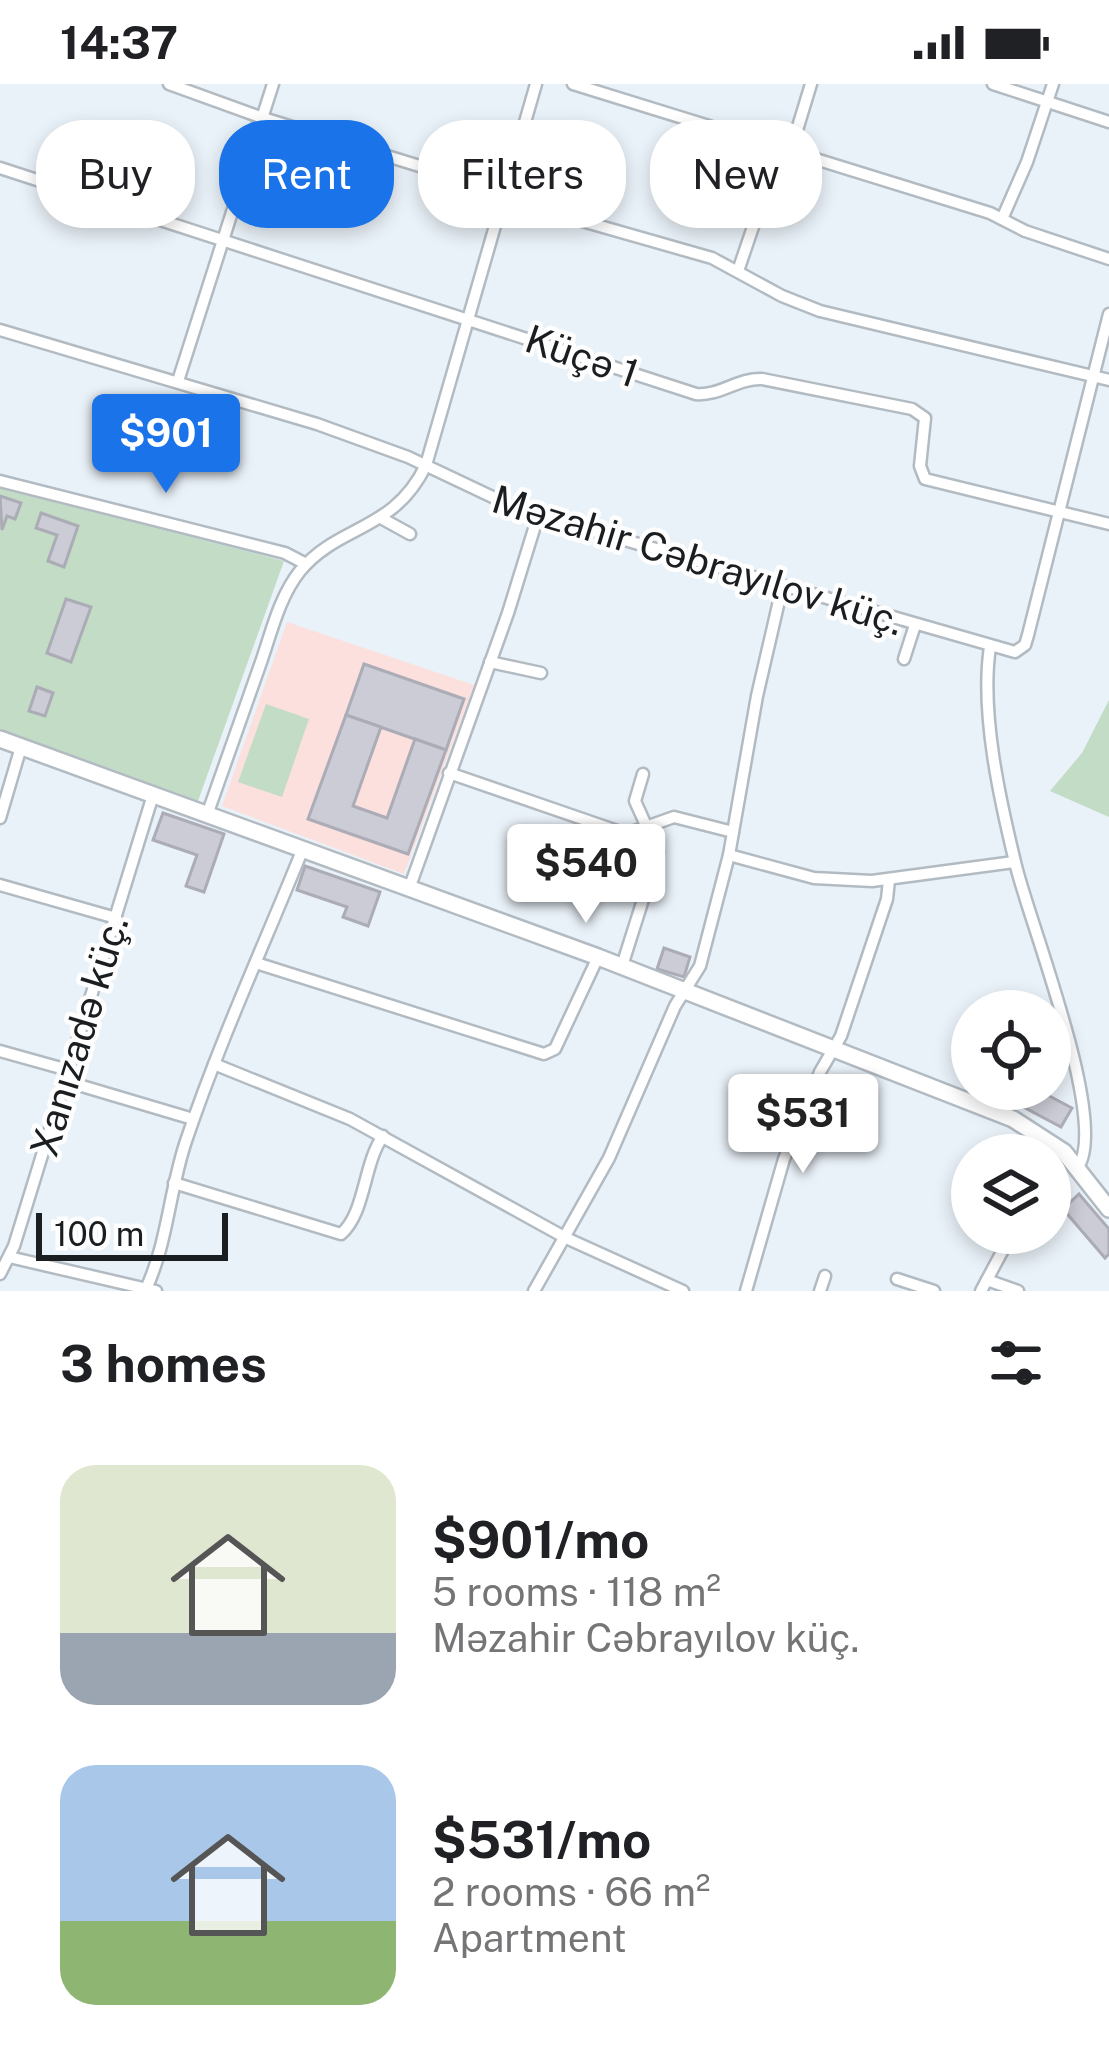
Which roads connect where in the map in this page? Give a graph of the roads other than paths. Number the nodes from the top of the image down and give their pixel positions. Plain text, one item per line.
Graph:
1 (170, 84) edge
2 (273, 84) edge
3 (536, 84) edge
4 (573, 84) edge
5 (812, 84) edge
6 (993, 84) edge
7 (1053, 84) edge
8 (1047, 100) junction
9 (262, 118) junction
10 (526, 120) edge
11 (686, 120) edge
12 (799, 120) edge
13 (1109, 122) edge
14 (822, 163) edge
15 (0, 168) edge
16 (418, 168) edge
17 (1002, 219) junction
18 (494, 228) edge
19 (612, 228) edge
20 (753, 228) edge
21 (224, 241) junction
22 (1109, 260) edge
23 (738, 271) junction
24 (1109, 314) edge
25 (468, 317) junction
26 (0, 330) edge
27 (1093, 376) junction
28 (1109, 380) edge
29 (178, 382) junction
30 (426, 465) junction
31 (0, 481) edge
32 (1058, 512) junction
33 (538, 516) junction
34 (381, 518) junction
35 (1109, 524) edge
36 (410, 534) dead end
37 (306, 564) junction
38 (782, 588) junction
39 (914, 625) junction
40 (990, 646) junction
41 (904, 659) dead end
42 (490, 662) junction
43 (542, 673) dead end
44 (0, 739) edge
45 (22, 747) junction
46 (449, 773) junction
47 (643, 774) dead end
48 (153, 795) junction
49 (207, 815) junction
50 (0, 818) edge
51 (648, 826) junction
52 (733, 832) junction
53 (302, 851) junction
54 (729, 855) junction
55 (1014, 862) junction
56 (890, 880) junction
57 (0, 885) edge
58 (409, 889) junction
59 (116, 918) junction
60 (598, 957) junction
61 (256, 963) junction
62 (622, 966) junction
63 (684, 992) junction
64 (835, 1048) junction
65 (0, 1051) edge
66 (214, 1064) junction
67 (67, 1076) junction
68 (193, 1119) junction
69 (1032, 1134) edge
70 (383, 1136) junction
71 (1071, 1162) edge
72 (1078, 1167) junction
73 (174, 1183) junction
74 (1109, 1209) edge
75 (566, 1238) junction
76 (1001, 1254) edge
77 (9, 1257) junction
78 (0, 1272) edge
79 (825, 1276) dead end
80 (898, 1279) dead end
81 (984, 1286) edge
82 (149, 1290) edge
83 (534, 1291) edge
84 (683, 1291) edge
85 (746, 1291) edge
86 (820, 1291) edge
87 (934, 1291) edge
88 (1018, 1291) edge

1 - 9 street
2 - 9 street
3 - 10 street
4 - 11 street
5 - 12 street
6 - 8 street
7 - 8 street
8 - 13 street
8 - 17 street
9 - 16 street
9 - 21 street
14 - 17 street
15 - 21 street, Küçə 1
17 - 22 street
18 - 25 street
19 - 23 street
20 - 23 street
21 - 25 street, Küçə 1
21 - 29 street
23 - 27 street
24 - 27 street
25 - 30 street
25 - 32 street, Küçə 1
26 - 29 street, Məzahir Cəbrayılov küç.
27 - 28 street
27 - 32 street
29 - 30 street, Məzahir Cəbrayılov küç.
30 - 33 street, Məzahir Cəbrayılov küç.
30 - 34 street
31 - 37 street
32 - 35 street, Küçə 1
32 - 40 street
33 - 38 street, Məzahir Cəbrayılov küç.
33 - 42 street
34 - 36 street
34 - 37 street
37 - 49 street
38 - 39 street, Məzahir Cəbrayılov küç.
38 - 52 street
39 - 40 street, Məzahir Cəbrayılov küç.
39 - 41 street
40 - 55 street
42 - 43 street
42 - 46 street
44 - 45 street
45 - 48 street
45 - 50 street
46 - 51 street
46 - 58 street
47 - 51 street
48 - 49 street
48 - 59 street, Xanızadə küç.
49 - 53 street
51 - 52 street
51 - 62 street
52 - 54 street
53 - 58 street
53 - 61 street
54 - 56 street
54 - 63 street
55 - 56 street
55 - 72 street
56 - 64 street
57 - 59 street
58 - 60 street
59 - 67 street, Xanızadə küç.
60 - 61 street
60 - 62 street
61 - 66 street
62 - 63 street
63 - 64 street
63 - 75 street
64 - 69 street
64 - 85 street
65 - 67 street
66 - 68 street
66 - 70 street
67 - 68 street
67 - 77 street, Xanızadə küç.
68 - 73 street
70 - 73 street
70 - 75 street
71 - 72 street
72 - 74 street
73 - 82 street
75 - 83 street
75 - 84 street
76 - 81 street
77 - 78 street, Xanızadə küç.
77 - 82 street
79 - 86 street
80 - 87 street
81 - 88 street

